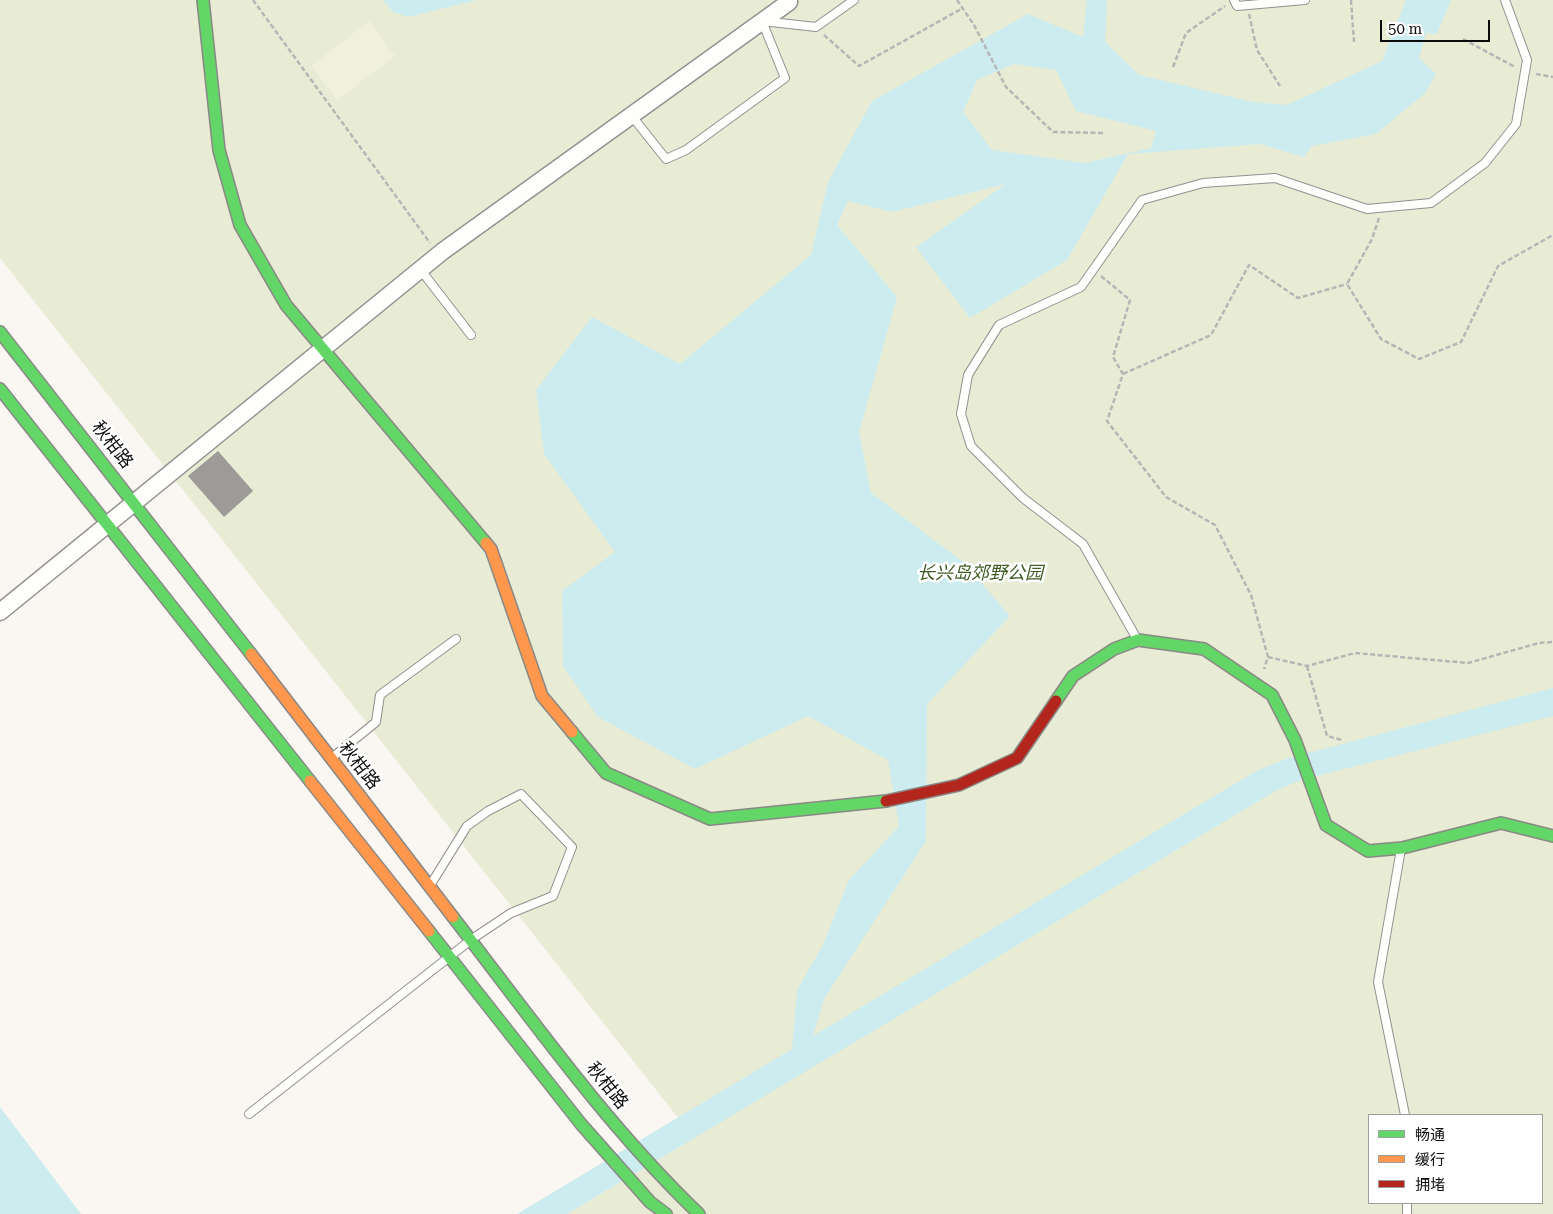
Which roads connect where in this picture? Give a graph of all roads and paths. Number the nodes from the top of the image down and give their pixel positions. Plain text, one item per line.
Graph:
1 (203, 0) edge
2 (253, 0) edge
3 (854, 0) edge
4 (957, 0) edge
5 (1234, 0) edge
6 (1305, 0) edge
7 (1351, 0) edge
8 (1505, 0) edge
9 (788, 2) dead end
10 (1246, 6) junction
11 (963, 8) junction
12 (762, 21) junction
13 (816, 27) junction
14 (1463, 39) dead end
15 (1354, 42) dead end
16 (1173, 67) dead end
17 (1525, 72) junction
18 (1553, 77) edge
19 (1280, 86) dead end
20 (631, 115) junction
21 (1104, 133) dead end
22 (1382, 208) junction
23 (1553, 235) edge
24 (438, 254) junction
25 (420, 269) junction
26 (1093, 270) junction
27 (1347, 284) junction
28 (0, 332) edge
29 (471, 335) dead end
30 (321, 349) junction
31 (1123, 374) junction
32 (0, 389) edge
33 (134, 502) junction
34 (106, 525) junction
35 (0, 612) edge
36 (456, 640) dead end
37 (1138, 640) junction
38 (1553, 642) edge
39 (1268, 657) junction
40 (1307, 666) junction
41 (1259, 686) junction
42 (1342, 740) dead end
43 (331, 758) junction
44 (1553, 836) edge
45 (1402, 848) junction
46 (430, 886) junction
47 (472, 939) junction
48 (448, 956) junction
49 (249, 1114) dead end
50 (1404, 1114) edge
51 (666, 1214) edge
52 (699, 1214) edge

1 - 30 street
2 - 24 path
3 - 13 lane
4 - 11 path
5 - 10 lane
5 - 16 path
6 - 10 lane
7 - 15 path
8 - 17 lane
9 - 12 street
10 - 19 path
11 - 13 path
11 - 21 path
12 - 13 lane
12 - 20 street
12 - 20 lane
14 - 17 path
17 - 18 path
17 - 22 lane
20 - 24 street
22 - 26 lane
22 - 27 path
23 - 27 path
24 - 25 street
25 - 29 lane
25 - 30 street
26 - 31 path
26 - 37 lane
27 - 31 path
28 - 33 street, 秋柑路
30 - 33 street
30 - 37 street
31 - 39 path
32 - 34 street
33 - 34 street
33 - 43 street, 秋柑路
34 - 35 street
34 - 48 street
36 - 43 lane
37 - 41 street
38 - 40 path
39 - 40 path
39 - 41 path
40 - 42 path
41 - 45 street
43 - 46 street, 秋柑路
44 - 45 street
45 - 50 lane
46 - 47 street, 秋柑路
46 - 47 lane
47 - 48 lane
47 - 52 street, 秋柑路
48 - 49 lane
48 - 51 street

